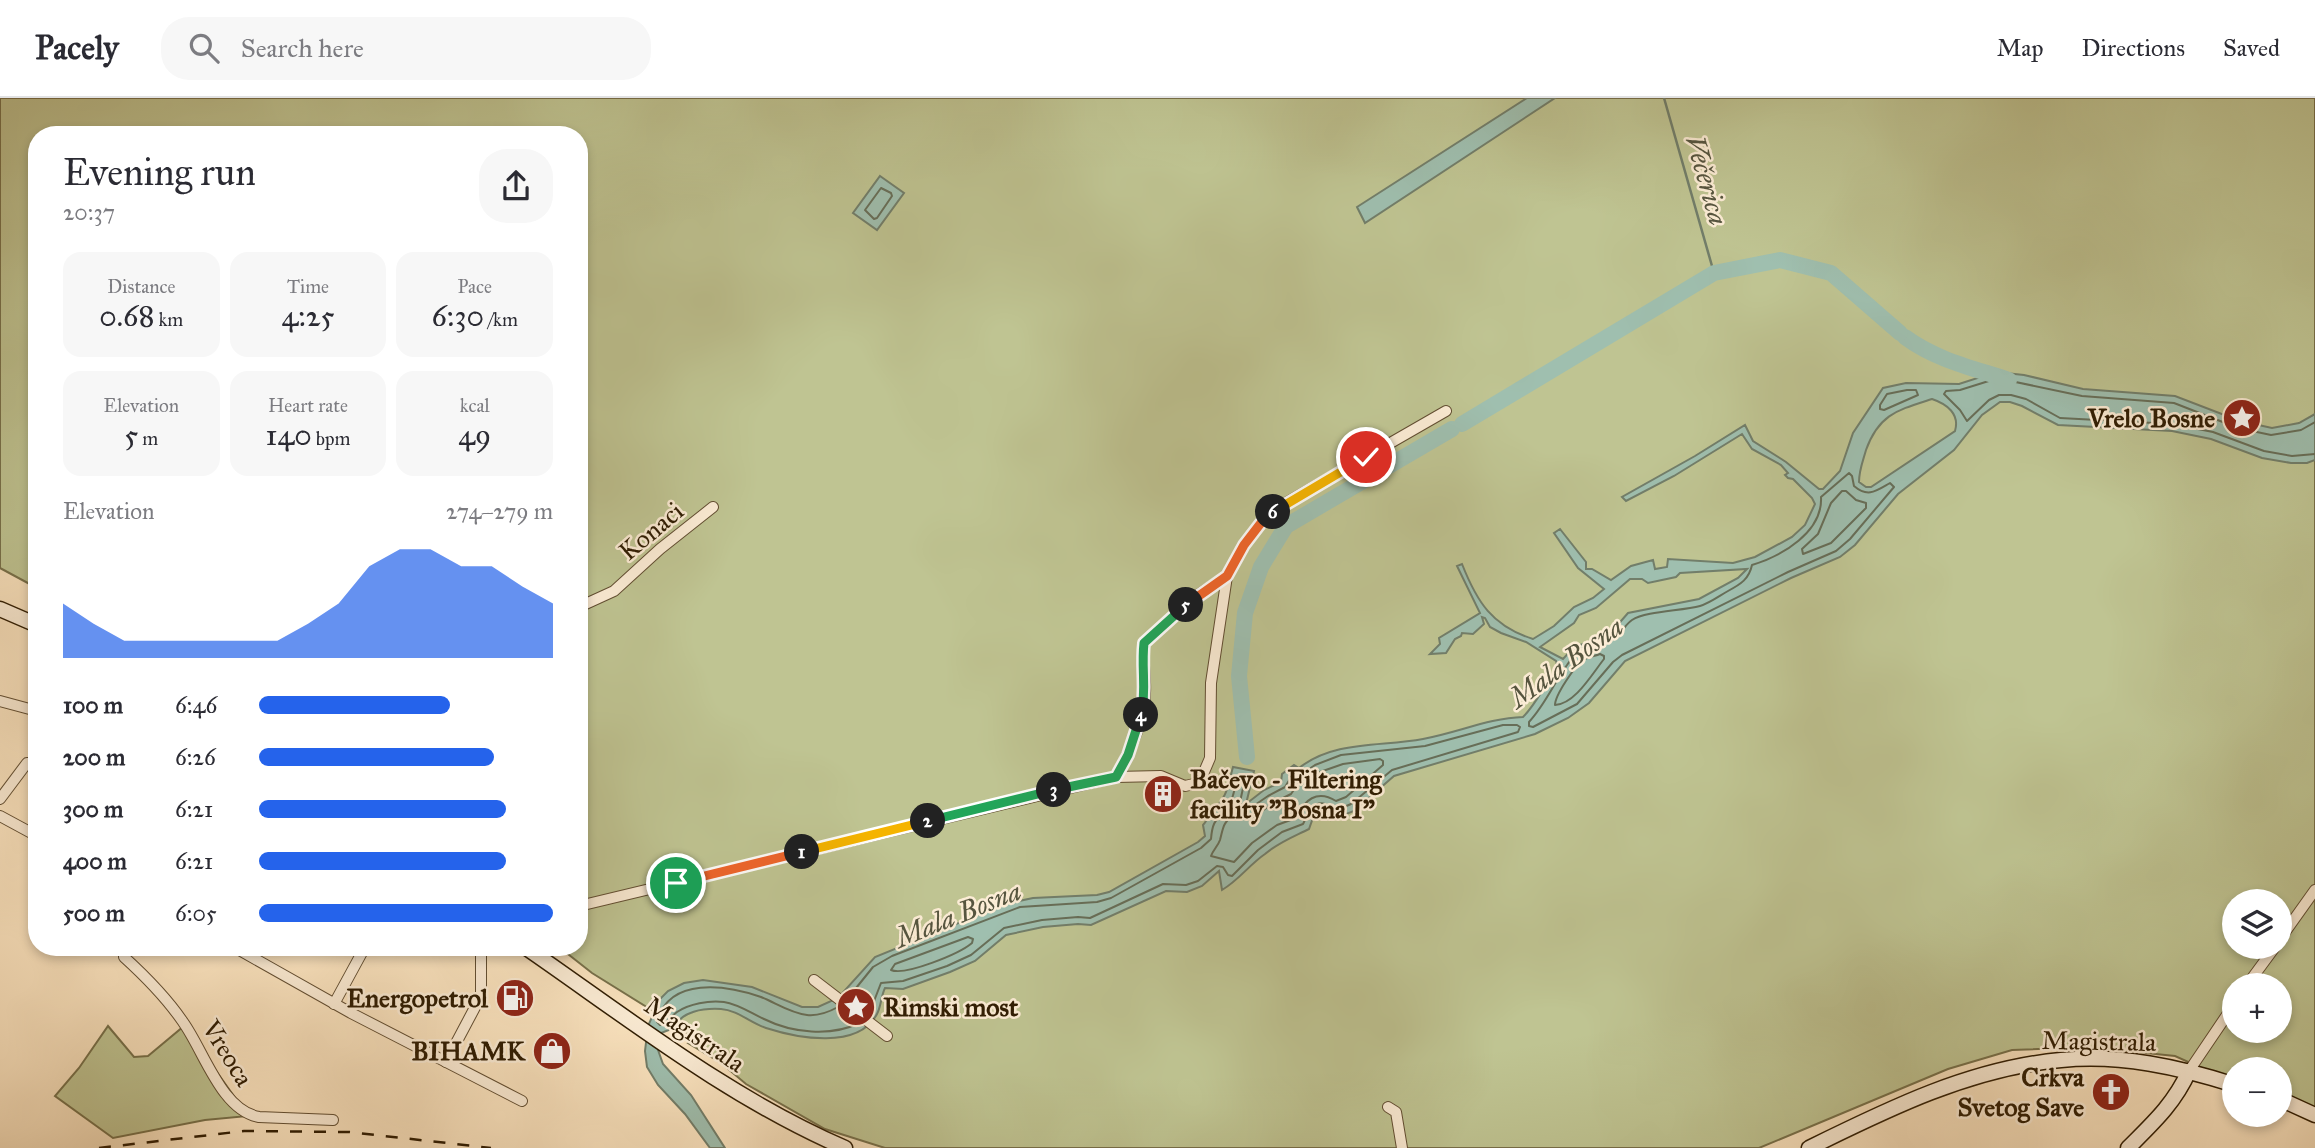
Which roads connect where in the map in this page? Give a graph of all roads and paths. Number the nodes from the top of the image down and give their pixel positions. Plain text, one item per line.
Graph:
1 (1446, 411) dead end
2 (713, 507) dead end
3 (1227, 576) junction
4 (588, 603) edge
5 (0, 609) edge
6 (28, 621) edge
7 (0, 701) edge
8 (28, 709) edge
9 (28, 763) edge
10 (1116, 777) junction
11 (0, 799) edge
12 (0, 816) edge
13 (28, 831) edge
14 (2315, 890) edge
15 (588, 904) edge
16 (2292, 922) edge
17 (124, 956) edge
18 (250, 956) edge
19 (360, 956) edge
20 (481, 956) edge
21 (538, 956) edge
22 (814, 980) dead end
23 (334, 1004) junction
24 (2222, 1022) edge
25 (887, 1036) dead end
26 (446, 1062) junction
27 (2189, 1071) junction
28 (2222, 1081) edge
29 (522, 1101) dead end
30 (2292, 1104) edge
31 (1388, 1107) dead end
32 (2315, 1115) edge
33 (333, 1119) dead end
34 (845, 1148) edge
35 (1402, 1148) edge
36 (1809, 1148) edge
37 (2128, 1148) edge

1 - 3 street
2 - 4 street, Konaci
3 - 10 street
3 - 10 street
5 - 6 main road
7 - 8 street
9 - 11 street
10 - 15 street
12 - 13 street
14 - 16 street
17 - 33 street, Vreoca
18 - 23 street
19 - 23 street
20 - 26 street
21 - 34 main road, Magistrala
22 - 25 street
23 - 26 street
24 - 27 street
26 - 29 street
27 - 28 main road, Magistrala
27 - 36 main road, Magistrala
27 - 37 main road
30 - 32 main road
31 - 35 street

